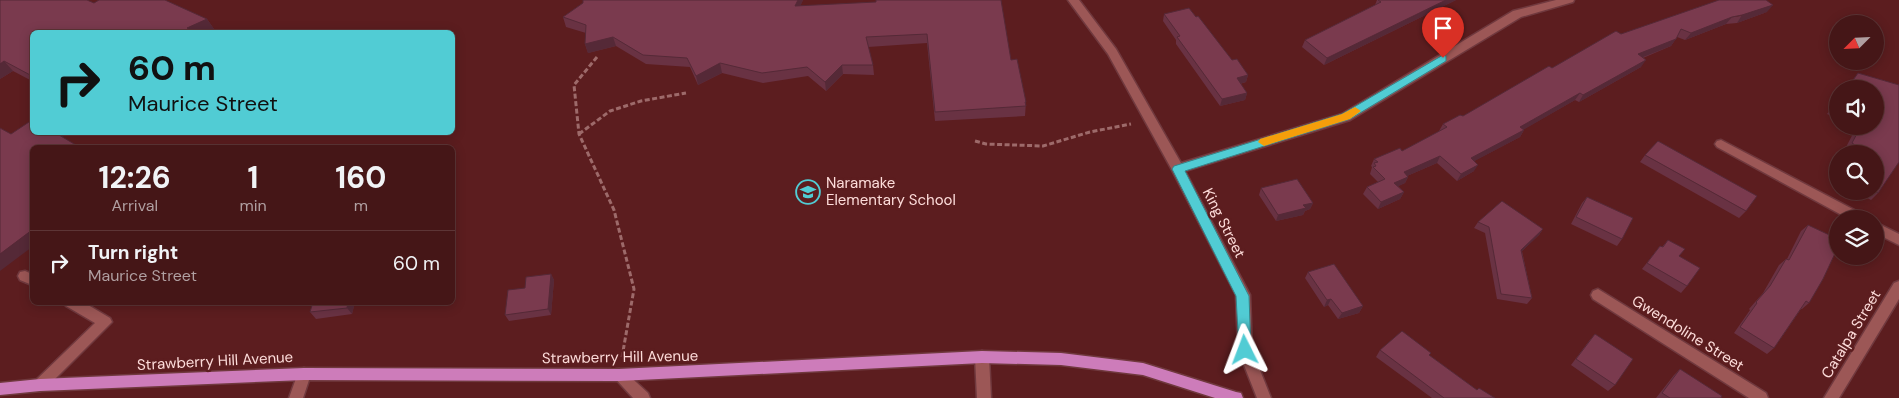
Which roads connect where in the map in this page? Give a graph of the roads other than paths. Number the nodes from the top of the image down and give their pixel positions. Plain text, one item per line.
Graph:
1 (1073, 0) edge
2 (1568, 0) edge
3 (1721, 144) dead end
4 (1178, 169) junction
5 (1843, 210) edge
6 (1884, 232) edge
7 (1899, 240) edge
8 (1899, 287) edge
9 (1598, 295) dead end
10 (76, 305) edge
11 (982, 357) junction
12 (304, 374) junction
13 (618, 375) junction
14 (40, 385) junction
15 (0, 389) edge
16 (296, 398) edge
17 (643, 398) edge
18 (984, 398) edge
19 (1236, 398) edge
20 (1264, 398) edge
21 (1761, 398) edge
22 (1831, 398) edge

1 - 4 street, King Street
2 - 4 street
3 - 5 street
4 - 20 street, King Street
6 - 7 street
8 - 22 street, Catalpa Street
9 - 21 street, Gwendoline Street
10 - 14 street
11 - 13 main road, Strawberry Hill Avenue
11 - 18 street
11 - 19 main road, Strawberry Hill Avenue
12 - 13 main road, Strawberry Hill Avenue
12 - 14 main road, Strawberry Hill Avenue
12 - 16 street
13 - 17 street
14 - 15 main road, Strawberry Hill Avenue

